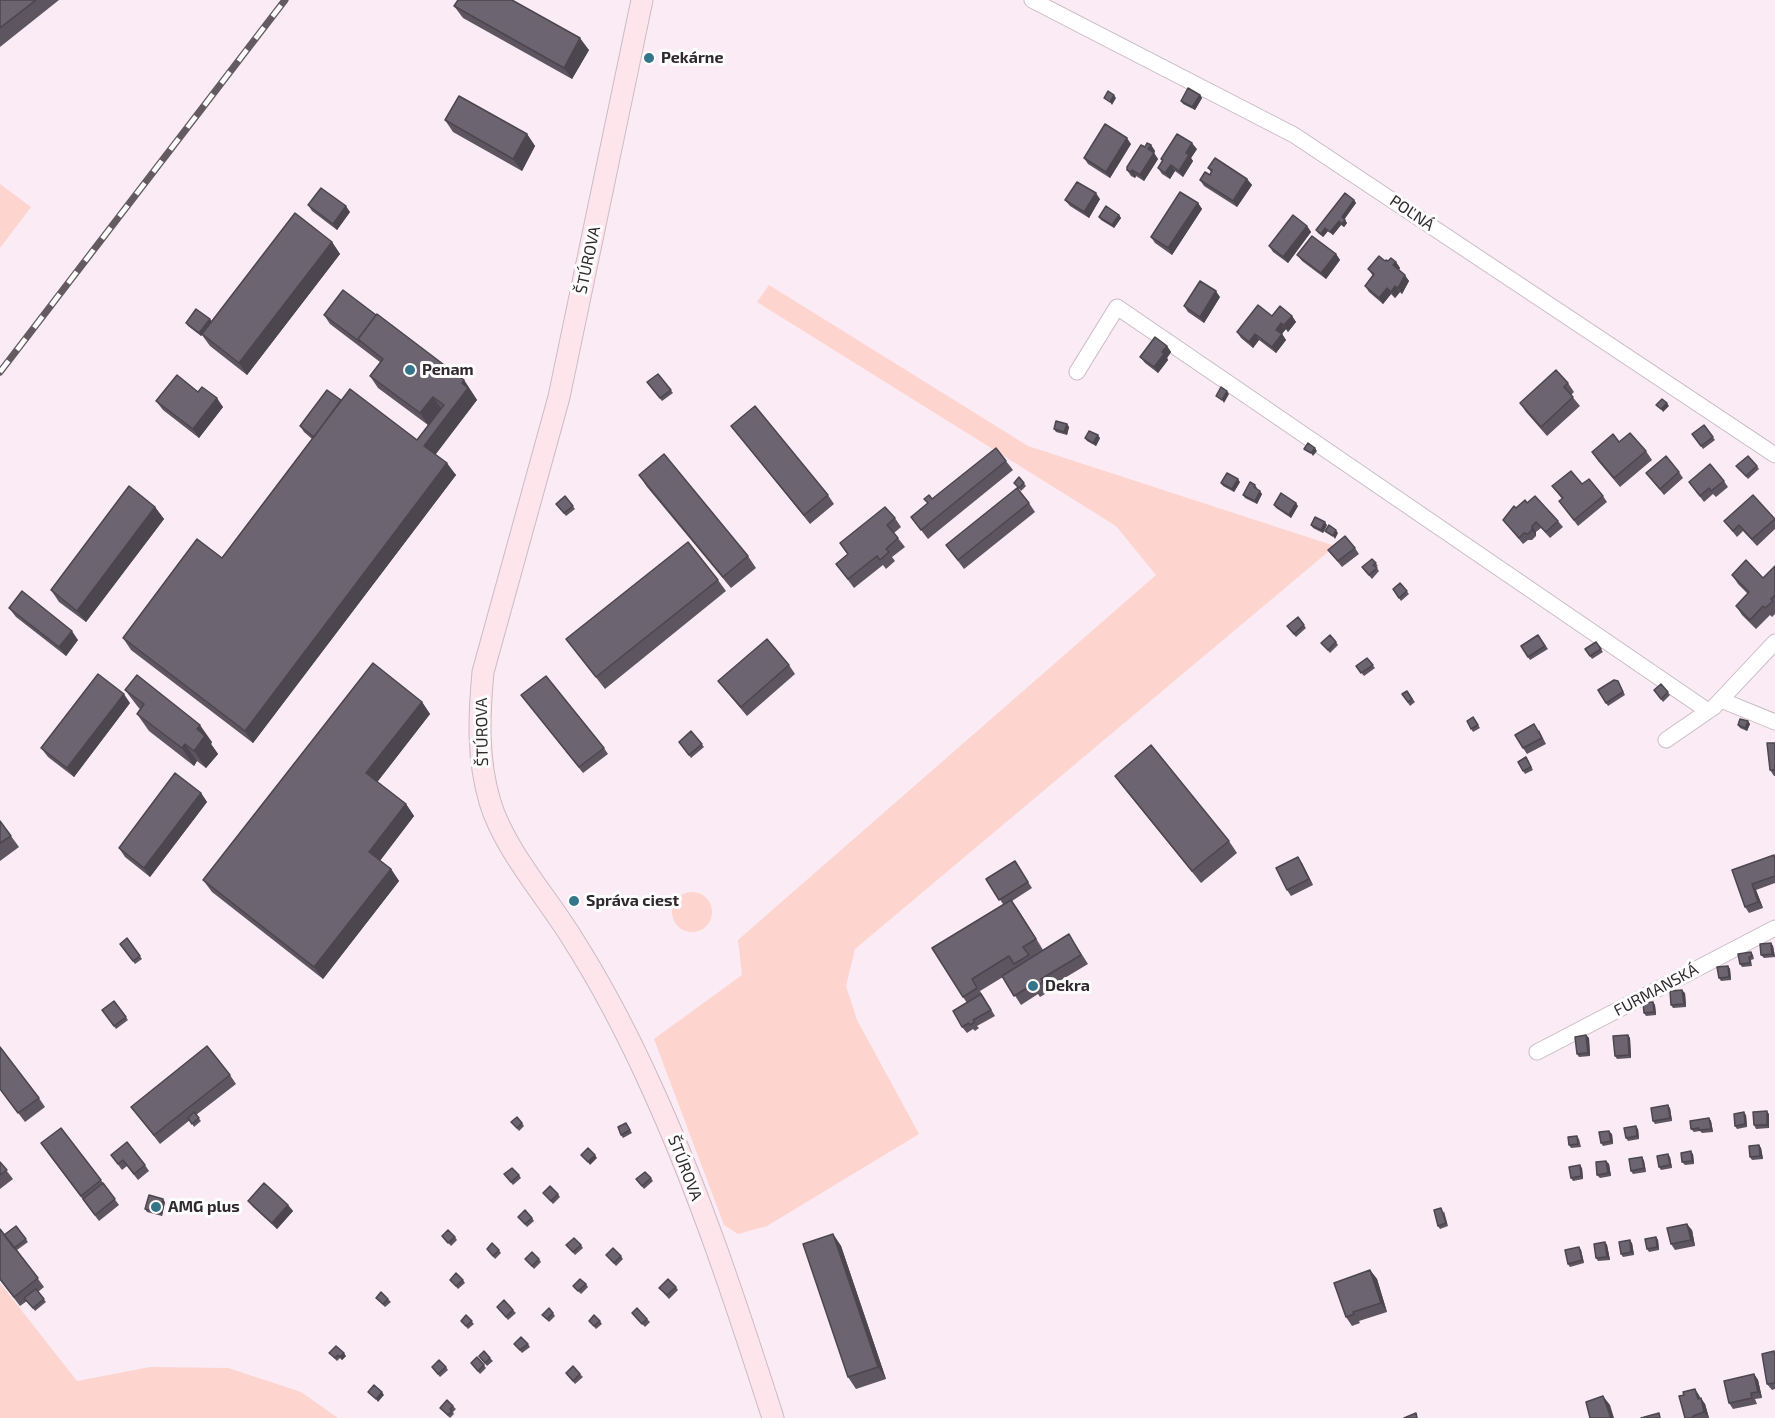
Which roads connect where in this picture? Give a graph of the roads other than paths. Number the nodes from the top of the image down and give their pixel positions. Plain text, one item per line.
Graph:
1 (642, 0) edge
2 (1032, 0) edge
3 (1077, 372) dead end
4 (1775, 455) edge
5 (1775, 642) edge
6 (1721, 699) junction
7 (1708, 711) junction
8 (1775, 722) edge
9 (1666, 740) dead end
10 (1775, 928) edge
11 (1537, 1052) dead end
12 (774, 1418) edge

1 - 12 street, ŠTÚROVA
2 - 4 street, POĽNÁ
3 - 7 street
5 - 6 street
6 - 7 street
6 - 8 street
7 - 9 street
10 - 11 street, FURMANSKÁ

